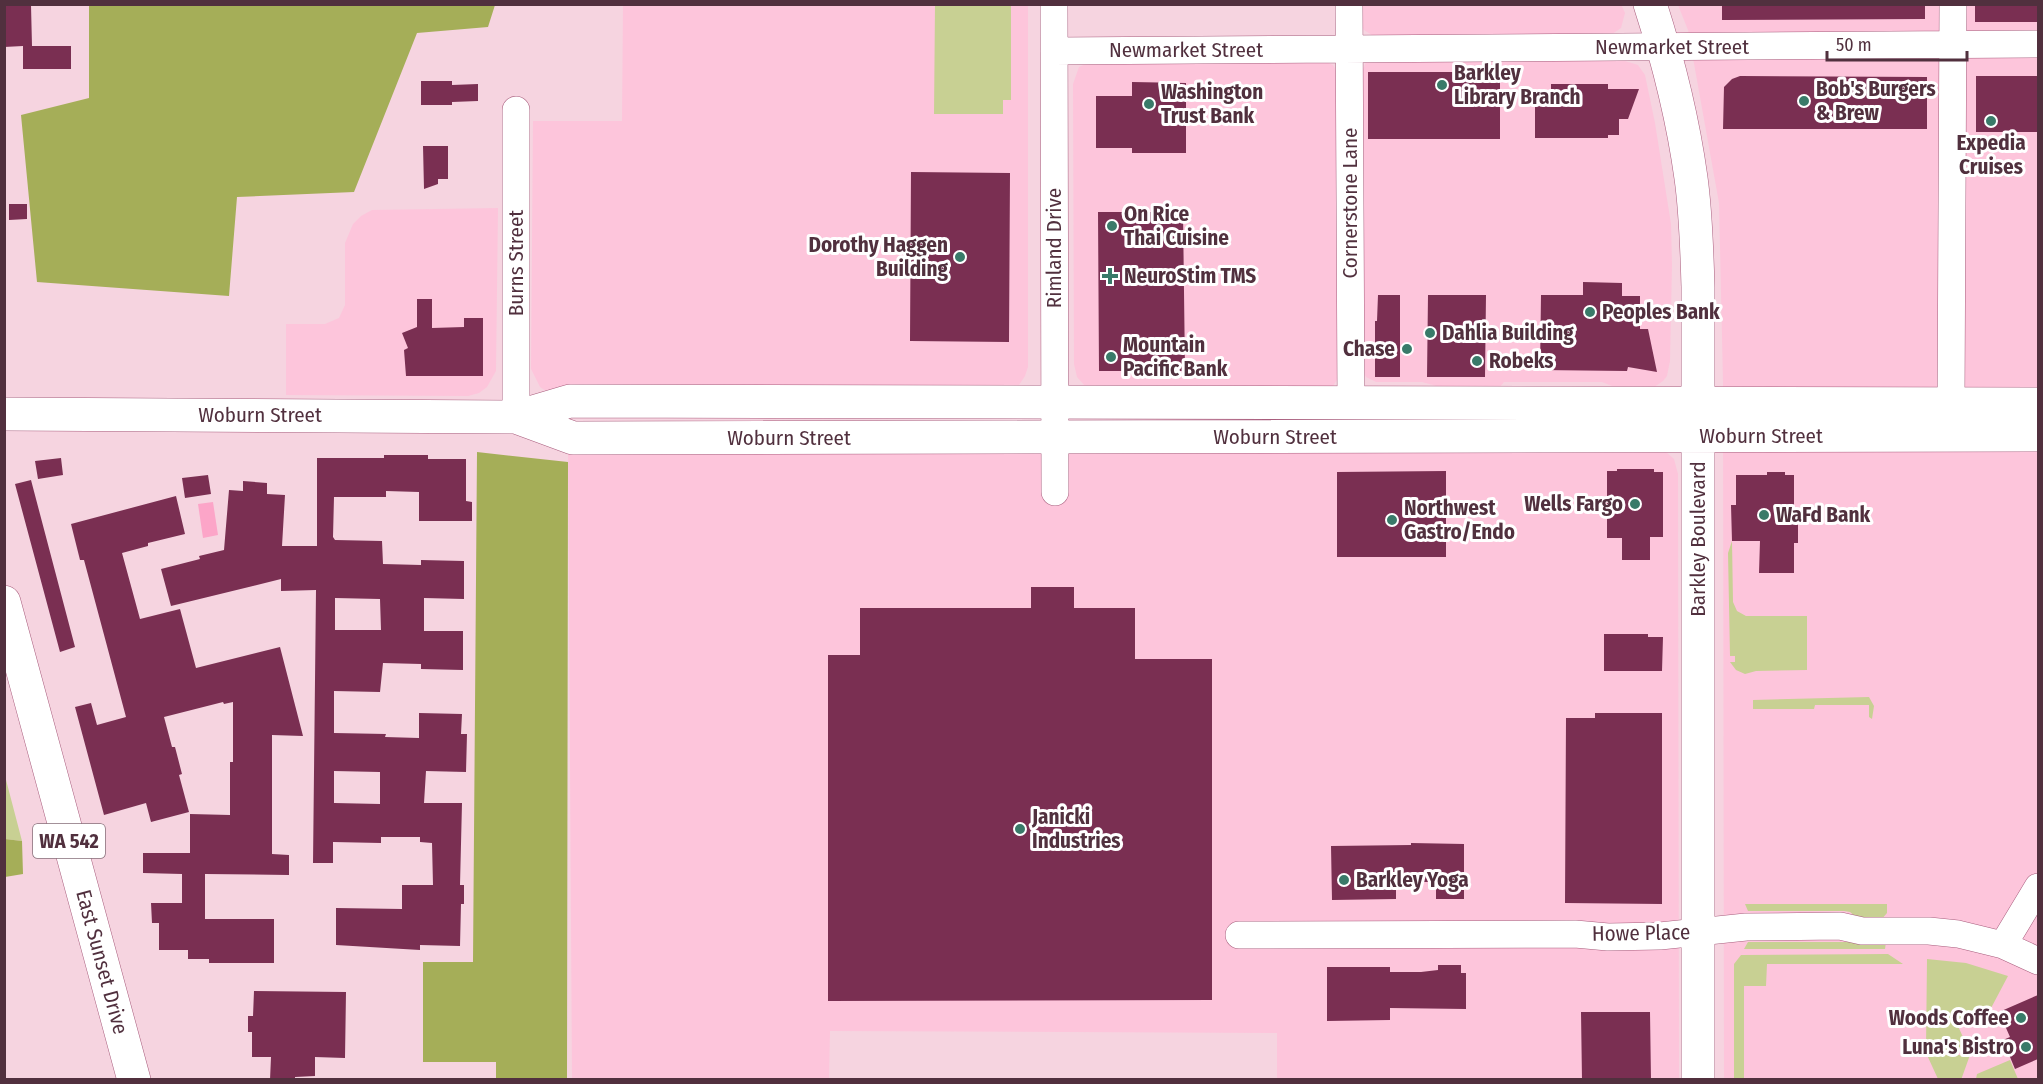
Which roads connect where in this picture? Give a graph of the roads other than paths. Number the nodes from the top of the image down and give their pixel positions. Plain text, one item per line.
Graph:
1 (1054, 4) edge
2 (1348, 4) edge
3 (1650, 4) edge
4 (1953, 4) edge
5 (2038, 44) edge
6 (1953, 45) junction
7 (1663, 47) junction
8 (1349, 49) junction
9 (1054, 51) junction
10 (516, 110) dead end
11 (1055, 402) junction
12 (1351, 402) junction
13 (1698, 403) junction
14 (1951, 404) junction
15 (2038, 404) edge
16 (4, 414) edge
17 (516, 417) junction
18 (2038, 435) edge
19 (1698, 436) junction
20 (1055, 437) junction
21 (1055, 492) dead end
22 (4, 602) edge
23 (2038, 886) edge
24 (1698, 932) junction
25 (1239, 935) dead end
26 (2003, 945) junction
27 (2038, 961) edge
28 (134, 1080) edge
29 (1698, 1080) edge

1 - 9 street, Rimland Drive
2 - 8 street, Cornerstone Lane
3 - 7 main road, Barkley Boulevard
4 - 6 street
5 - 6 street, Newmarket Street
6 - 7 street, Newmarket Street
6 - 14 street
7 - 8 street, Newmarket Street
7 - 13 main road, Barkley Boulevard
8 - 9 street, Newmarket Street
8 - 12 street, Cornerstone Lane
9 - 11 street, Rimland Drive
10 - 17 street, Burns Street
11 - 12 main road, Woburn Street
11 - 17 main road, Woburn Street
11 - 20 street, Rimland Drive
12 - 13 main road, Woburn Street
13 - 14 main road, Woburn Street
13 - 19 main road, Barkley Boulevard
14 - 15 main road, Woburn Street
16 - 17 main road, Woburn Street
17 - 20 main road, Woburn Street
18 - 19 main road, Woburn Street
19 - 20 main road, Woburn Street
19 - 24 main road, Barkley Boulevard
20 - 21 street, Rimland Drive
22 - 28 main road, East Sunset Drive / WA 542
23 - 26 street
24 - 25 street, Howe Place
24 - 26 street, Howe Place
24 - 29 main road, Barkley Boulevard
26 - 27 street, Howe Place

